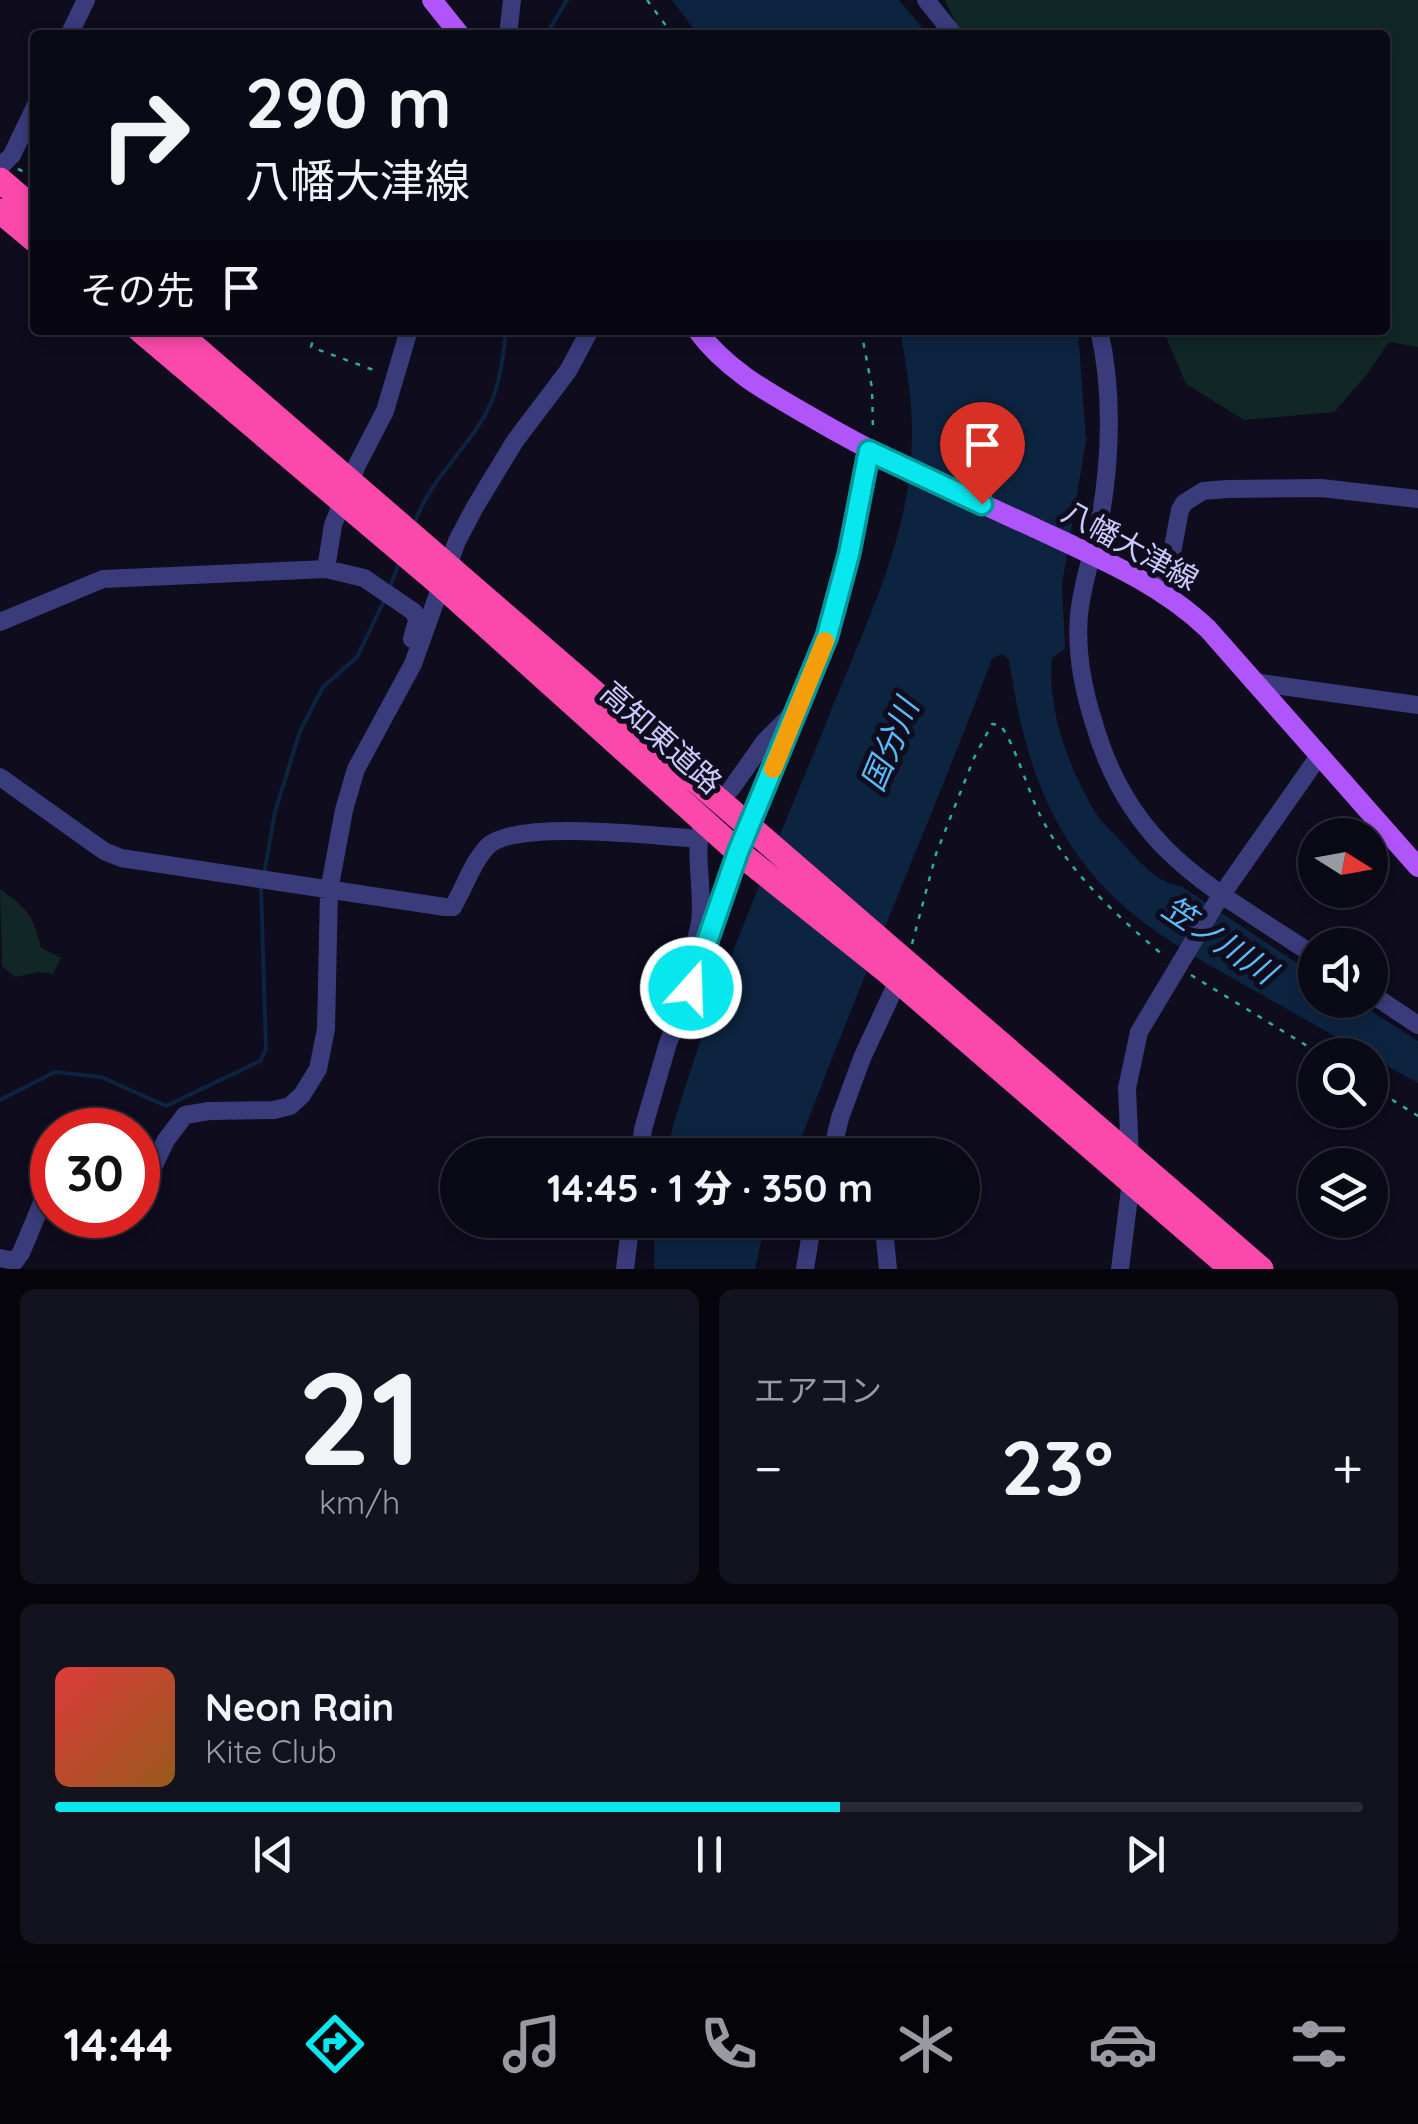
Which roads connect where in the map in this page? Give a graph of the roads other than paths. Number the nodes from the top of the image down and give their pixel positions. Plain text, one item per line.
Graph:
1 (86, 0) edge
2 (432, 0) edge
3 (512, 0) edge
4 (926, 0) edge
5 (944, 0) edge
6 (72, 30) edge
7 (456, 30) edge
8 (509, 30) edge
9 (952, 30) edge
10 (954, 30) edge
11 (30, 117) edge
12 (0, 166) edge
13 (0, 180) edge
14 (30, 206) edge
15 (0, 211) edge
16 (30, 236) edge
17 (146, 335) edge
18 (180, 335) edge
19 (408, 335) edge
20 (587, 335) edge
21 (700, 335) edge
22 (1100, 335) edge
23 (872, 452) junction
24 (346, 491) junction
25 (1418, 499) edge
26 (1091, 554) junction
27 (434, 566) junction
28 (326, 569) junction
29 (1158, 590) junction
30 (0, 622) edge
31 (413, 664) junction
32 (1253, 682) junction
33 (1418, 705) edge
34 (800, 706) junction
35 (1319, 756) junction
36 (0, 777) edge
37 (731, 789) dead end
38 (748, 844) junction
39 (1418, 868) edge
40 (330, 891) junction
41 (1220, 897) junction
42 (1298, 945) edge
43 (702, 961) junction
44 (897, 968) junction
45 (1388, 1006) edge
46 (1418, 1025) edge
47 (642, 1138) edge
48 (836, 1138) edge
49 (160, 1153) edge
50 (1131, 1170) junction
51 (30, 1232) edge
52 (629, 1238) edge
53 (810, 1238) edge
54 (885, 1238) edge
55 (0, 1258) edge
56 (625, 1269) edge
57 (805, 1269) edge
58 (888, 1269) edge
59 (1120, 1269) edge
60 (1232, 1269) edge
61 (1261, 1269) edge

1 - 6 street
2 - 7 main road
3 - 8 street
4 - 9 street
5 - 10 street
11 - 12 street
13 - 14 highway
15 - 16 highway
17 - 24 highway, 高知東道路
18 - 24 highway, 高知東道路
19 - 24 street
20 - 27 street
21 - 23 main road, 八幡大津線
22 - 26 street
23 - 26 main road, 八幡大津線
23 - 34 street
24 - 27 highway, 高知東道路
24 - 28 street
25 - 29 street
26 - 29 main road, 八幡大津線
26 - 41 street
27 - 31 street
27 - 38 highway, 高知東道路
28 - 30 street
28 - 31 street
29 - 32 main road, 八幡大津線
31 - 40 street
32 - 33 street
32 - 35 main road, 八幡大津線
34 - 37 street
34 - 38 street
35 - 39 main road, 八幡大津線
35 - 41 street
36 - 40 street
38 - 43 street
38 - 44 highway, 高知東道路
40 - 43 street
40 - 49 street
41 - 42 street
41 - 50 street
43 - 47 street
44 - 48 street
44 - 50 highway, 高知東道路
45 - 46 street
50 - 59 street
50 - 60 highway, 高知東道路
50 - 61 highway, 高知東道路
51 - 55 street
52 - 56 street
53 - 57 street
54 - 58 street

